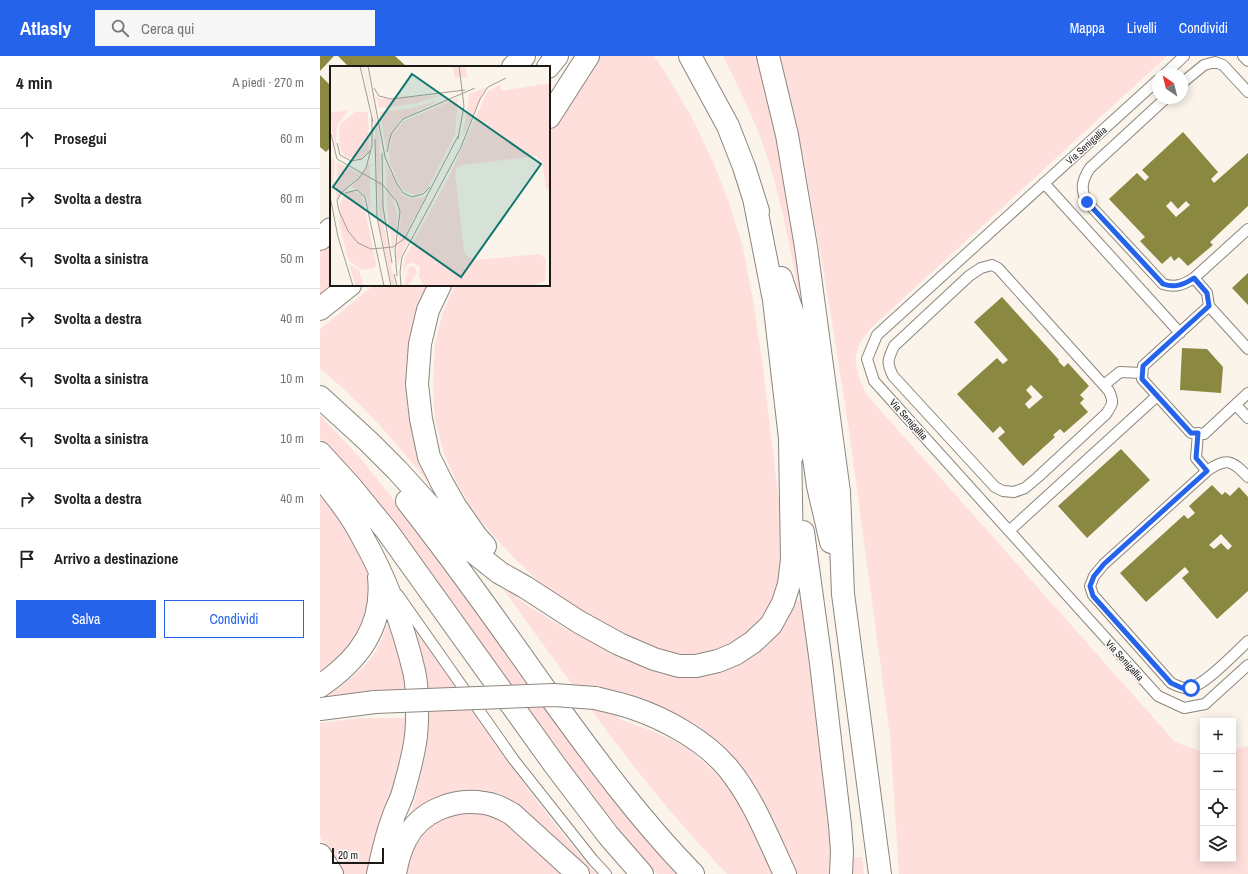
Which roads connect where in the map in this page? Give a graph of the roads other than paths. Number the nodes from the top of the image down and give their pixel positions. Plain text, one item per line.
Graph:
1 (524, 56) edge
2 (557, 56) edge
3 (588, 56) edge
4 (690, 56) edge
5 (768, 56) edge
6 (1184, 56) edge
7 (1243, 56) edge
8 (1248, 61) edge
9 (513, 66) edge
10 (549, 66) edge
11 (1171, 68) edge
12 (1188, 77) edge
13 (1152, 85) edge
14 (1248, 92) edge
15 (1159, 104) edge
16 (550, 115) edge
17 (1044, 183) junction
18 (754, 198) junction
19 (1248, 229) edge
20 (330, 230) edge
21 (320, 238) edge
22 (1194, 278) junction
23 (349, 286) edge
24 (440, 286) edge
25 (1209, 306) junction
26 (320, 308) edge
27 (1180, 333) junction
28 (1248, 349) edge
29 (1142, 373) junction
30 (1104, 385) junction
31 (1248, 393) edge
32 (1157, 396) junction
33 (321, 398) edge
34 (1236, 404) junction
35 (1248, 418) edge
36 (1198, 433) junction
37 (790, 441) junction
38 (320, 453) edge
39 (1207, 471) junction
40 (320, 476) edge
41 (1248, 477) edge
42 (1009, 531) junction
43 (377, 566) junction
44 (525, 587) junction
45 (843, 594) junction
46 (1248, 641) edge
47 (1248, 665) edge
48 (320, 686) edge
49 (320, 709) edge
50 (320, 855) edge
51 (332, 874) edge
52 (378, 874) edge
53 (396, 874) edge
54 (578, 874) edge
55 (606, 874) edge
56 (642, 874) edge
57 (692, 874) edge
58 (785, 874) edge
59 (841, 874) edge
60 (880, 874) edge

1 - 9 main road
2 - 10 main road
3 - 16 main road
4 - 18 main road
5 - 45 main road
6 - 11 lane
7 - 8 lane
12 - 14 lane
13 - 17 lane, Via Senigallia
15 - 22 lane
17 - 27 lane
17 - 42 lane, Via Senigallia
18 - 37 main road
18 - 45 main road
19 - 22 lane
20 - 21 main road
22 - 25 lane
23 - 26 main road
24 - 44 main road
25 - 27 lane
25 - 28 lane
27 - 29 lane
29 - 30 lane
29 - 32 lane
30 - 30 lane
31 - 34 lane
32 - 36 lane
32 - 42 lane
33 - 44 main road
33 - 57 main road
34 - 35 lane
34 - 36 lane
36 - 39 lane
37 - 44 main road
37 - 59 main road
38 - 56 main road
39 - 41 lane
39 - 46 lane
40 - 43 main road
42 - 47 lane, Via Senigallia
43 - 48 main road
43 - 52 main road
43 - 55 lane
45 - 60 main road
49 - 58 main road, bridge
50 - 51 main road
53 - 54 main road

